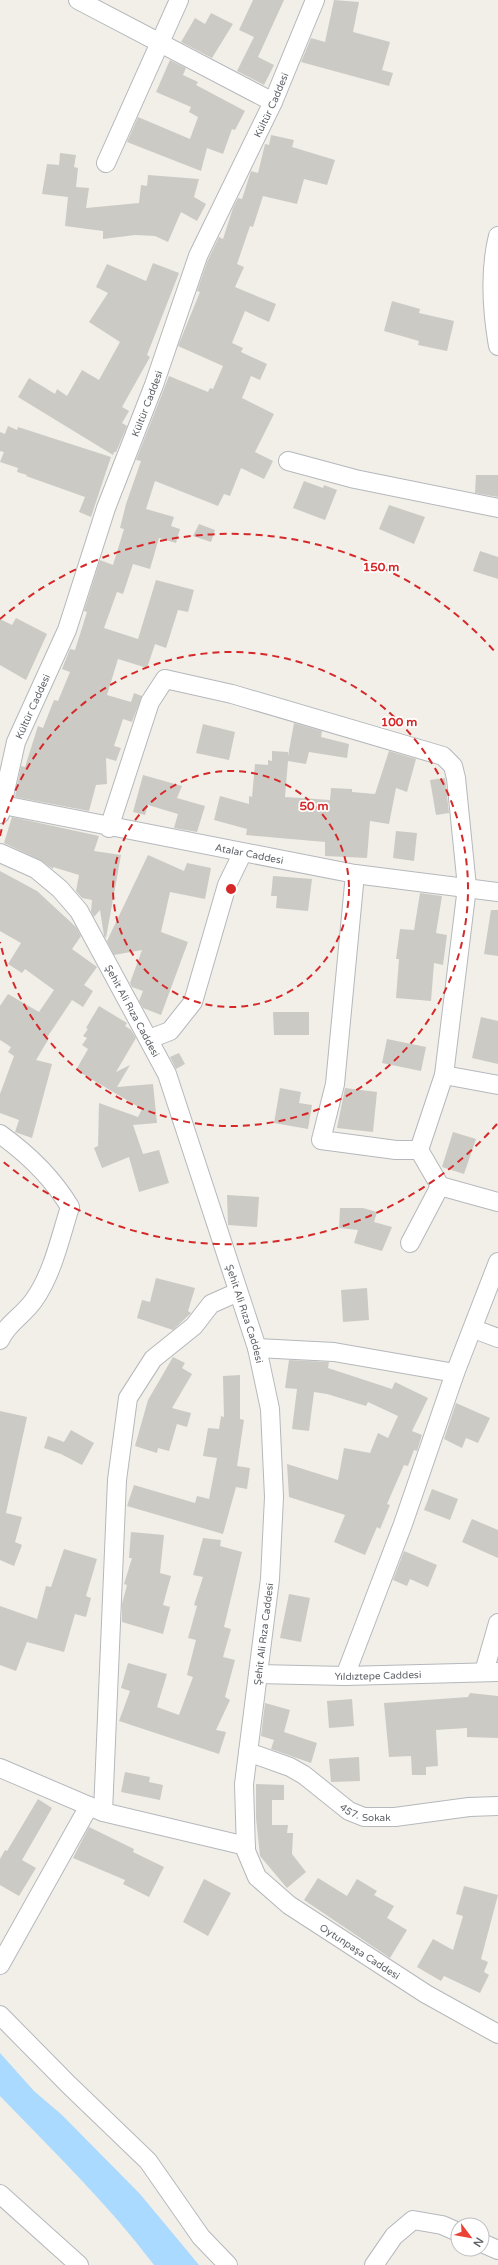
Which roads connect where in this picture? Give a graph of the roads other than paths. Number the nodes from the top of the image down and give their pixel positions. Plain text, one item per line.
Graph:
1 (78, 0) edge
2 (179, 0) edge
3 (316, 0) edge
4 (160, 42) junction
5 (273, 102) junction
6 (106, 164) dead end
7 (498, 236) edge
8 (496, 317) edge
9 (498, 346) edge
10 (288, 461) dead end
11 (498, 508) edge
12 (8, 740) edge
13 (1, 810) edge
14 (109, 828) junction
15 (0, 853) edge
16 (242, 854) junction
17 (355, 874) junction
18 (467, 887) junction
19 (498, 892) edge
20 (148, 1040) junction
21 (444, 1075) junction
22 (498, 1085) edge
23 (0, 1134) edge
24 (419, 1150) junction
25 (440, 1186) junction
26 (498, 1202) edge
27 (410, 1243) dead end
28 (498, 1262) edge
29 (238, 1292) junction
30 (474, 1329) junction
31 (498, 1338) edge
32 (0, 1340) edge
33 (257, 1348) junction
34 (455, 1373) junction
35 (498, 1623) edge
36 (491, 1672) edge
37 (258, 1674) junction
38 (345, 1676) junction
39 (248, 1752) junction
40 (0, 1768) edge
41 (498, 1806) edge
42 (96, 1809) junction
43 (246, 1846) junction
44 (0, 1965) edge
45 (0, 2014) edge
46 (498, 2034) edge
47 (0, 2194) edge
48 (450, 2228) edge
49 (78, 2265) edge
50 (228, 2265) edge
51 (374, 2265) edge

1 - 4 street
2 - 4 street
3 - 5 street, Kültür Caddesi
4 - 5 street
4 - 6 street
5 - 12 street, Kültür Caddesi
7 - 8 street
8 - 9 street
10 - 11 street
12 - 13 street, Kültür Caddesi
13 - 14 street, Atalar Caddesi
14 - 16 street, Atalar Caddesi
14 - 18 street
15 - 20 street, Şehit Ali Rıza Caddesi
16 - 17 street, Atalar Caddesi
16 - 20 street
17 - 18 street, Atalar Caddesi
17 - 24 street
18 - 19 street, Atalar Caddesi
18 - 21 street
20 - 29 street, Şehit Ali Rıza Caddesi
21 - 22 street
21 - 24 street
23 - 32 street
24 - 25 street
25 - 26 street
25 - 27 street
28 - 30 street
29 - 33 street, Şehit Ali Rıza Caddesi
29 - 42 street
30 - 31 street
30 - 34 street
33 - 34 street
33 - 37 street, Şehit Ali Rıza Caddesi
34 - 38 street
35 - 36 street
36 - 38 street, Yıldıztepe Caddesi
37 - 38 street, Yıldıztepe Caddesi
37 - 39 street, Şehit Ali Rıza Caddesi
39 - 41 street, 457. Sokak
39 - 43 street, Şehit Ali Rıza Caddesi
40 - 42 street
42 - 43 street
42 - 44 street
43 - 46 street, Oytunpaşa Caddesi
45 - 50 street
47 - 49 street
48 - 51 street

